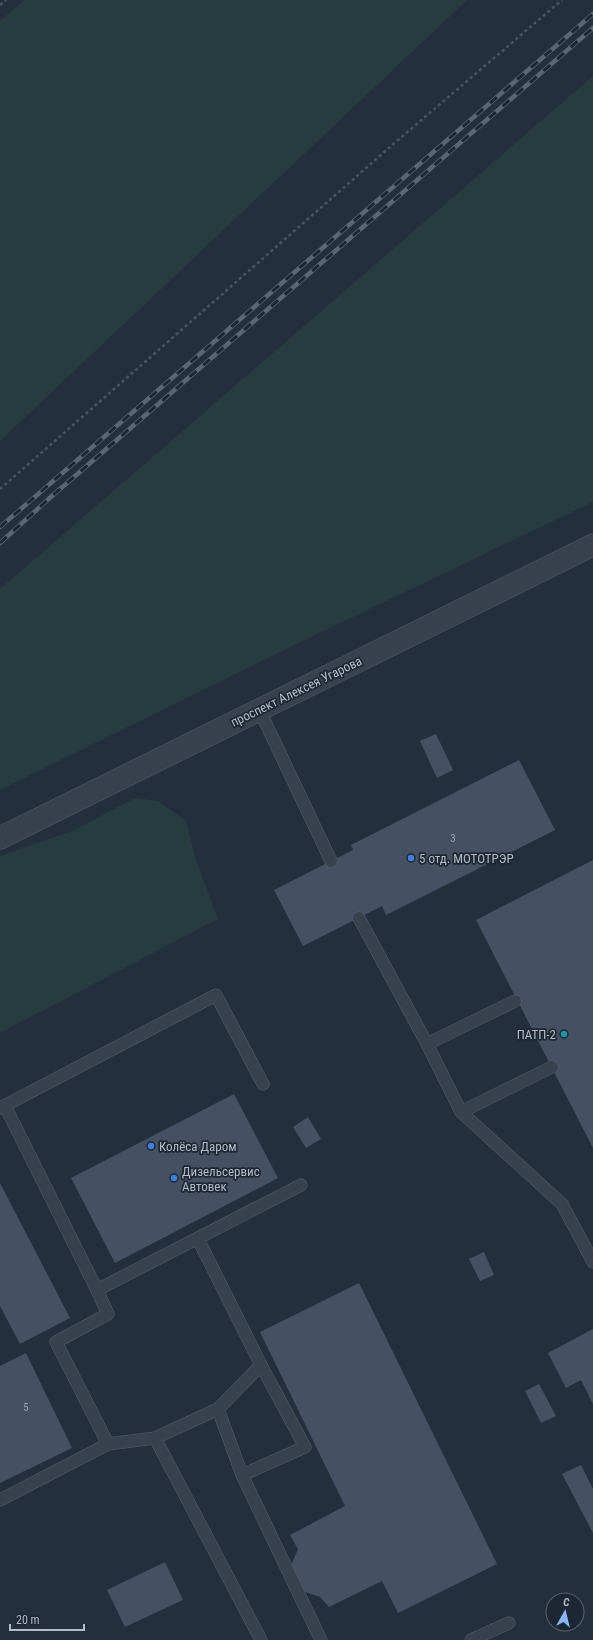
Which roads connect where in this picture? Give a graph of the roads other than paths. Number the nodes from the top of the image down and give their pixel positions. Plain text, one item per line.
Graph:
1 (593, 545) edge
2 (259, 709) junction
3 (0, 838) edge
4 (331, 861) dead end
5 (359, 918) dead end
6 (515, 1001) dead end
7 (428, 1044) junction
8 (552, 1067) dead end
9 (263, 1084) dead end
10 (3, 1107) edge
11 (461, 1112) junction
12 (301, 1185) dead end
13 (198, 1239) junction
14 (593, 1262) edge
15 (97, 1290) junction
16 (261, 1365) junction
17 (218, 1409) junction
18 (155, 1438) junction
19 (108, 1444) junction
20 (242, 1475) junction
21 (0, 1500) edge
22 (509, 1623) dead end
23 (261, 1640) edge
24 (321, 1640) edge
25 (471, 1640) edge

1 - 2 street, проспект Алексея Угарова
2 - 3 street, проспект Алексея Угарова
2 - 4 lane
5 - 7 lane
6 - 7 lane
7 - 11 lane
8 - 11 lane
9 - 10 lane
10 - 15 lane
11 - 14 lane
12 - 13 lane
13 - 15 lane
13 - 16 lane
15 - 19 lane
16 - 17 lane
16 - 20 lane
17 - 18 lane
17 - 20 lane
18 - 19 lane
18 - 23 lane
19 - 21 lane
20 - 24 lane
22 - 25 lane

